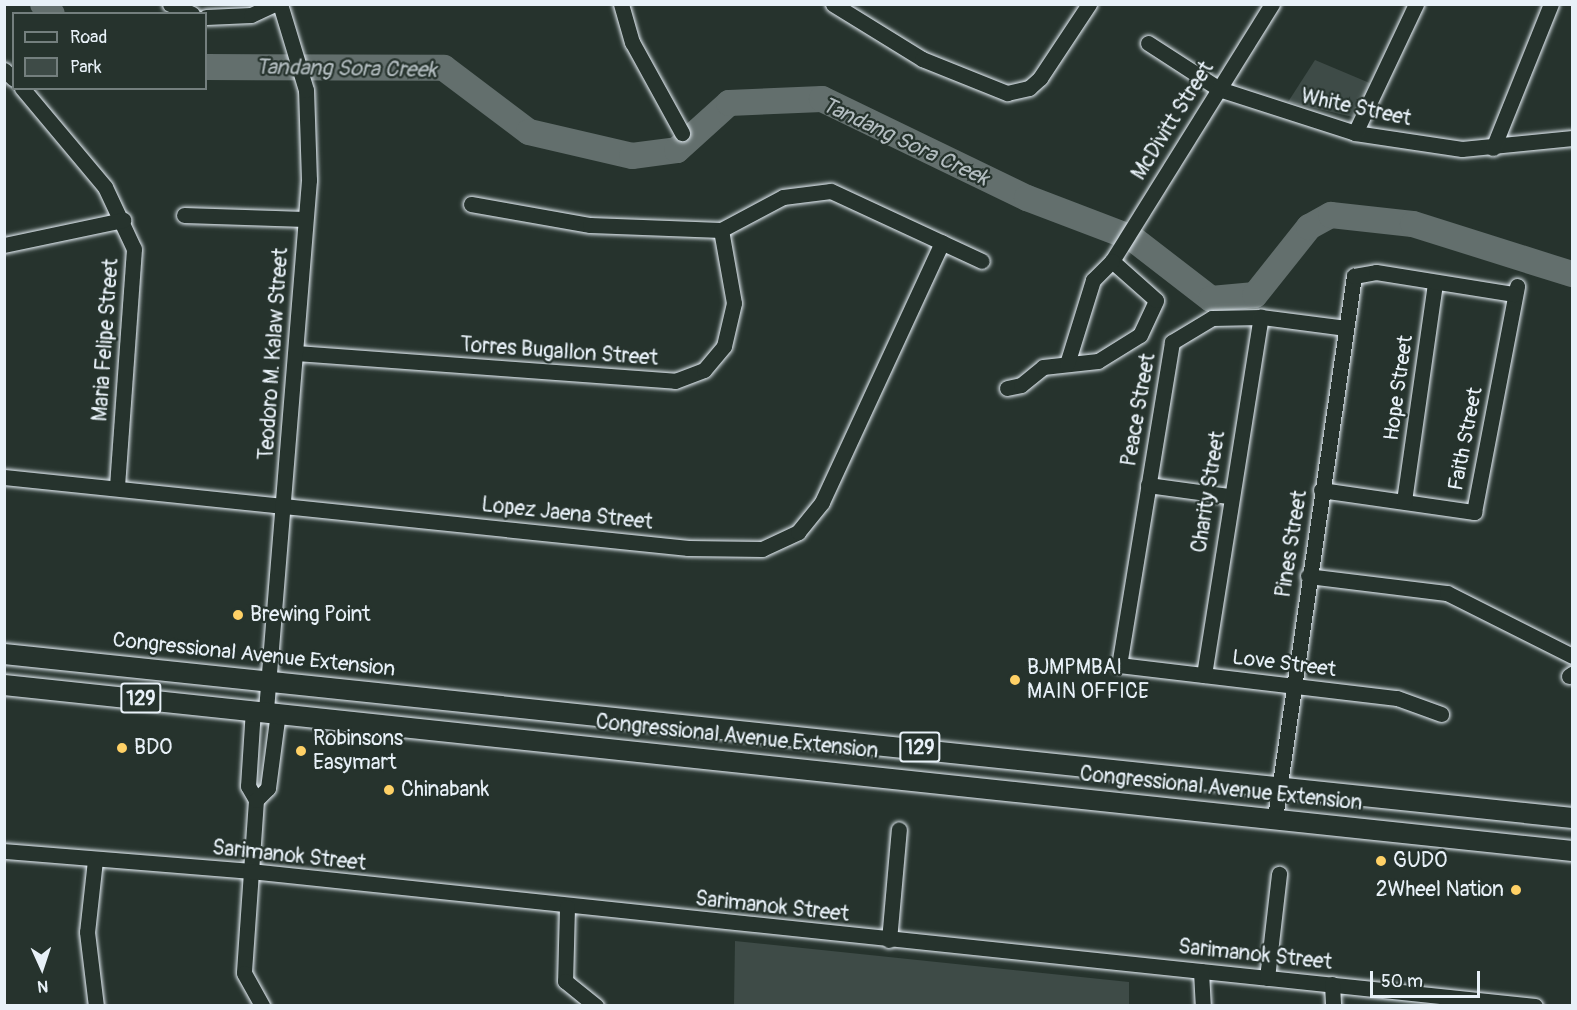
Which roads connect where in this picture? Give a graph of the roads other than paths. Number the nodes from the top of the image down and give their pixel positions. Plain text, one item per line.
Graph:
1 (170, 4) edge
2 (275, 4) edge
3 (280, 4) edge
4 (621, 4) edge
5 (833, 4) edge
6 (1089, 4) edge
7 (1272, 4) edge
8 (1416, 4) edge
9 (1551, 4) edge
10 (188, 12) edge
11 (207, 17) edge
12 (1148, 44) dead end
13 (1220, 89) junction
14 (24, 90) edge
15 (682, 133) dead end
16 (1355, 133) junction
17 (1572, 138) edge
18 (1493, 148) junction
19 (471, 204) dead end
20 (184, 215) dead end
21 (305, 219) junction
22 (123, 220) junction
23 (721, 230) junction
24 (942, 242) junction
25 (4, 245) edge
26 (982, 261) dead end
27 (1112, 261) junction
28 (1354, 276) joint
29 (1435, 282) junction
30 (1262, 317) junction
31 (1346, 328) junction
32 (296, 352) junction
33 (1067, 364) junction
34 (1007, 388) dead end
35 (4, 477) edge
36 (1148, 485) junction
37 (117, 487) junction
38 (1321, 490) junction
39 (1228, 496) junction
40 (1404, 501) junction
41 (284, 504) junction
42 (1308, 576) junction
43 (4, 654) edge
44 (1572, 656) edge
45 (1119, 665) joint
46 (1204, 675) junction
47 (267, 681) junction
48 (4, 685) edge
49 (1291, 687) junction
50 (266, 710) junction
51 (1442, 714) dead end
52 (602, 715) junction
53 (599, 747) junction
54 (1278, 784) junction
55 (256, 800) junction
56 (1275, 818) junction
57 (1572, 818) edge
58 (899, 829) dead end
59 (4, 851) edge
60 (1572, 851) edge
61 (95, 860) junction
62 (250, 872) junction
63 (1279, 874) dead end
64 (567, 907) junction
65 (889, 940) junction
66 (1201, 971) junction
67 (1267, 978) junction
68 (1332, 984) junction
69 (1465, 1001) edge
70 (96, 1005) edge
71 (262, 1005) edge
72 (596, 1005) edge
73 (1203, 1005) edge
74 (1332, 1005) edge
75 (1535, 1005) edge

1 - 10 street
2 - 11 street
3 - 21 street, Teodoro M. Kalaw Street
4 - 15 street
5 - 6 street
7 - 13 street, McDivitt Street
8 - 16 street
9 - 18 street
12 - 13 street, White Street
13 - 16 street, White Street
13 - 27 street, McDivitt Street
14 - 22 street, Maria Felipe Street
16 - 18 street, White Street
17 - 18 street, White Street
19 - 23 street
20 - 21 street
21 - 32 street, Teodoro M. Kalaw Street
22 - 25 street
22 - 37 street, Maria Felipe Street
23 - 24 street
23 - 32 street, Torres Bugallon Street
24 - 26 street
24 - 41 street, Lopez Jaena Street
27 - 33 street, McDivitt Street
27 - 33 street
28 - 29 street, Faith Street
28 - 31 street, Pines Street
29 - 40 street, Hope Street
29 - 40 street, Faith Street
30 - 31 street, Peace Street
30 - 36 street, Peace Street
30 - 39 street, Charity Street
31 - 38 street, Pines Street
32 - 41 street, Teodoro M. Kalaw Street
33 - 34 street
35 - 37 street, Lopez Jaena Street
36 - 39 street
36 - 45 street, Peace Street
37 - 41 street, Lopez Jaena Street
38 - 40 street, Faith Street
38 - 42 street, Pines Street
39 - 46 street, Charity Street
41 - 47 street, Teodoro M. Kalaw Street
42 - 44 street
42 - 49 street, Pines Street
43 - 47 main road, Congressional Avenue Extension / 129
45 - 46 street, Love Street
46 - 49 street, Love Street
47 - 50 street, Teodoro M. Kalaw Street
47 - 52 main road, Congressional Avenue Extension / 129
48 - 50 main road, Congressional Avenue Extension / 129
49 - 51 street, Love Street
49 - 54 street, Pines Street
50 - 53 main road, Congressional Avenue Extension / 129
50 - 55 street, Teodoro M. Kalaw Street
50 - 55 street, Teodoro M. Kalaw Street
52 - 53 main road
52 - 54 main road, Congressional Avenue Extension / 129
53 - 56 main road, Congressional Avenue Extension / 129
54 - 56 street, Pines Street
54 - 57 main road, Congressional Avenue Extension / 129
55 - 62 street, Teodoro M. Kalaw Street
56 - 60 main road, Congressional Avenue Extension / 129
58 - 65 street
59 - 61 street, Sarimanok Street
61 - 62 street, Sarimanok Street
61 - 70 street
62 - 64 street, Sarimanok Street
62 - 71 street, Teodoro M. Kalaw Street
63 - 67 street
64 - 65 street, Sarimanok Street
64 - 72 street
65 - 66 street, Sarimanok Street
66 - 67 street, Sarimanok Street
66 - 73 street
67 - 68 street, Sarimanok Street
68 - 69 street, Sarimanok Street
68 - 74 street
69 - 75 street, Sarimanok Street

